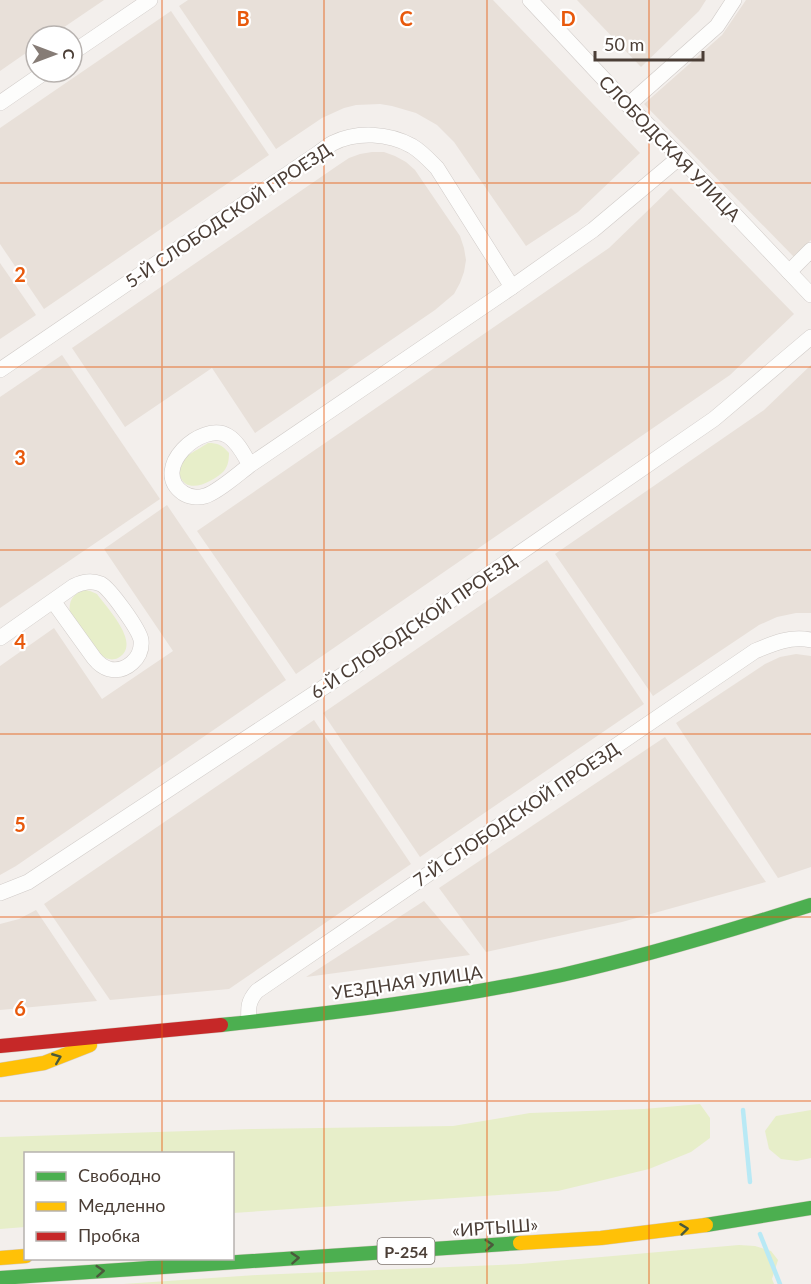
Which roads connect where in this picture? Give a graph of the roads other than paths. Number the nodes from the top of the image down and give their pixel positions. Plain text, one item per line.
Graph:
1 (150, 0) edge
2 (530, 0) edge
3 (734, 0) edge
4 (84, 45) edge
5 (28, 84) edge
6 (0, 103) edge
7 (628, 105) junction
8 (680, 157) junction
9 (811, 250) edge
10 (789, 272) junction
11 (512, 287) junction
12 (811, 295) edge
13 (811, 337) edge
14 (0, 370) edge
15 (250, 465) junction
16 (53, 601) junction
17 (0, 638) edge
18 (811, 640) edge
19 (0, 893) edge
20 (811, 905) edge
21 (249, 1022) junction
22 (113, 1036) junction
23 (0, 1046) edge
24 (0, 1070) edge
25 (811, 1208) edge
26 (24, 1244) edge
27 (0, 1245) edge
28 (24, 1256) edge
29 (0, 1258) edge
30 (0, 1278) edge

1 - 4 street
2 - 7 street, СЛОБОДСКАЯ УЛИЦА
3 - 7 street
5 - 6 street
7 - 8 street, СЛОБОДСКАЯ УЛИЦА
8 - 10 street, СЛОБОДСКАЯ УЛИЦА
8 - 11 street
9 - 10 street
10 - 12 street, СЛОБОДСКАЯ УЛИЦА
11 - 14 street, 5-Й СЛОБОДСКОЙ ПРОЕЗД
11 - 15 street
13 - 19 street, 6-Й СЛОБОДСКОЙ ПРОЕЗД
15 - 15 street
16 - 16 street
16 - 17 street
18 - 21 street, 7-Й СЛОБОДСКОЙ ПРОЕЗД
20 - 21 main road, УЕЗДНАЯ УЛИЦА
21 - 22 main road, УЕЗДНАЯ УЛИЦА
22 - 23 main road, УЕЗДНАЯ УЛИЦА
24 -> 22 main road
30 -> 25 main road, «ИРТЫШ» / Р-254
26 - 27 main road
28 - 29 main road

